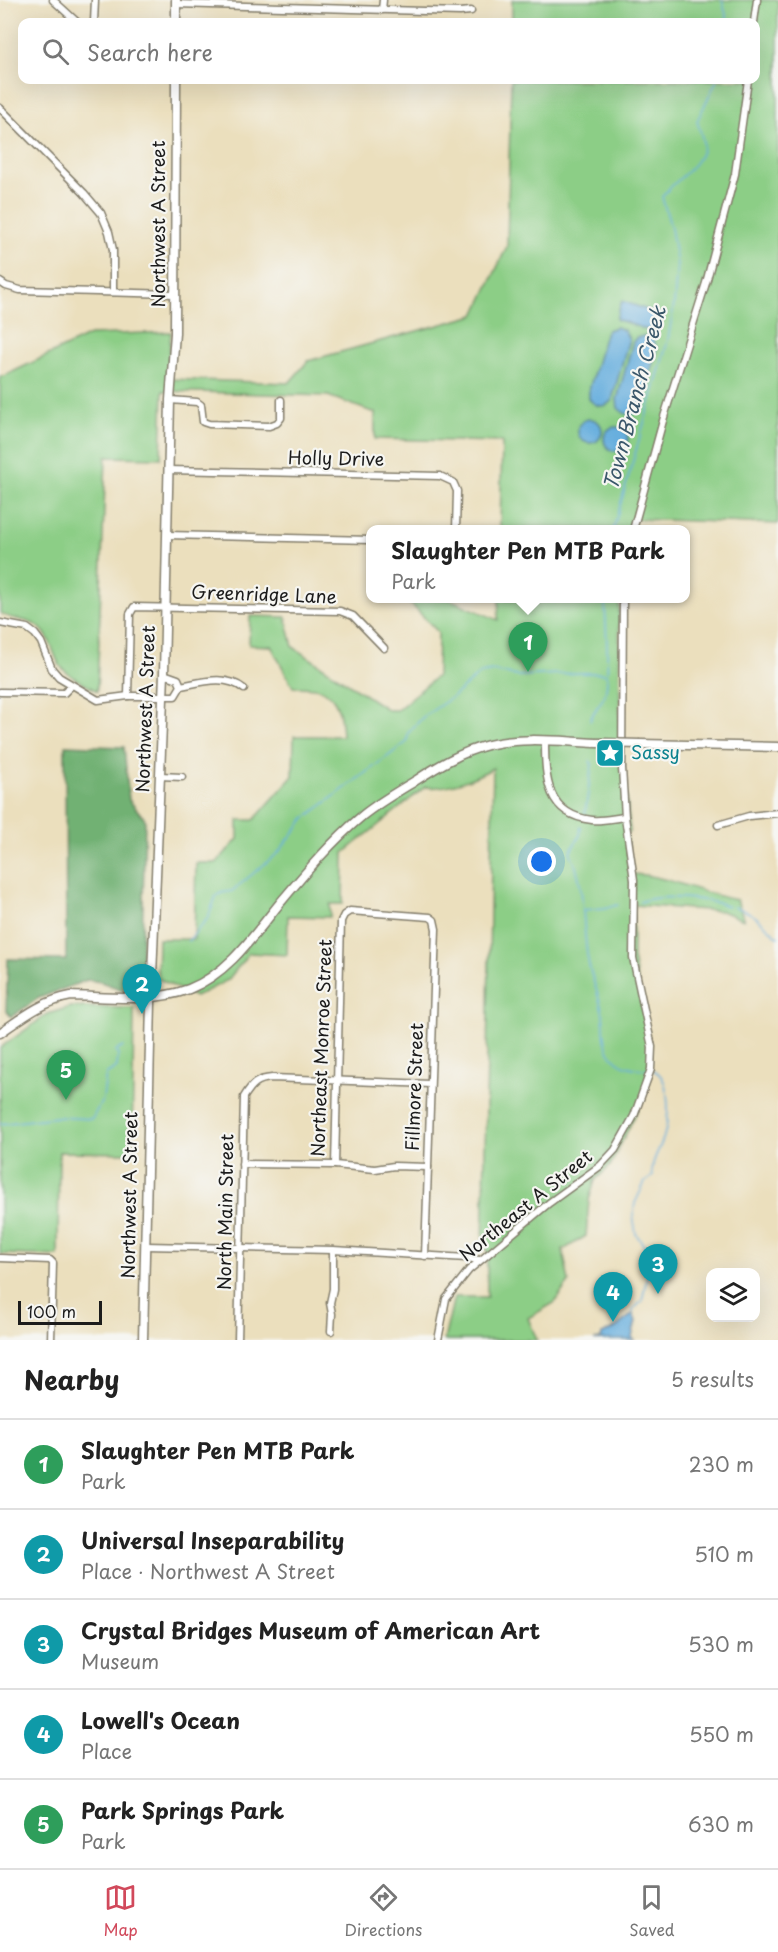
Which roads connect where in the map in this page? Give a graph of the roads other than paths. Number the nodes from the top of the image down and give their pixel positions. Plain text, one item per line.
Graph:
1 (52, 0) edge
2 (95, 0) edge
3 (383, 0) edge
4 (757, 0) edge
5 (176, 2) edge
6 (241, 3) edge
7 (382, 10) junction
8 (471, 10) dead end
9 (72, 18) edge
10 (94, 18) edge
11 (176, 18) edge
12 (755, 18) edge
13 (176, 84) edge
14 (747, 84) edge
15 (0, 108) edge
16 (0, 282) edge
17 (113, 292) junction
18 (175, 294) junction
19 (170, 400) junction
20 (281, 400) dead end
21 (168, 470) junction
22 (456, 525) edge
23 (634, 525) edge
24 (167, 535) junction
25 (366, 540) edge
26 (623, 603) edge
27 (165, 609) junction
28 (0, 623) edge
29 (384, 648) dead end
30 (164, 674) junction
31 (71, 686) junction
32 (181, 686) junction
33 (244, 689) dead end
34 (0, 692) edge
35 (128, 696) junction
36 (163, 697) junction
37 (546, 742) junction
38 (778, 747) edge
39 (160, 776) junction
40 (182, 777) dead end
41 (778, 813) edge
42 (625, 817) junction
43 (718, 825) dead end
44 (434, 920) joint
45 (152, 997) junction
46 (0, 1033) edge
47 (338, 1080) junction
48 (430, 1084) junction
49 (242, 1164) junction
50 (335, 1165) junction
51 (428, 1167) junction
52 (146, 1246) junction
53 (240, 1247) junction
54 (333, 1250) junction
55 (425, 1256) junction
56 (0, 1258) edge
57 (479, 1260) junction
58 (331, 1331) dead end
59 (51, 1340) edge
60 (142, 1340) edge
61 (238, 1340) edge
62 (438, 1340) edge

1 - 9 street
2 - 10 street
3 - 7 street
4 - 12 street
5 - 6 street
5 - 11 street
6 - 7 street
7 - 8 street
13 - 18 street, Northwest A Street
14 - 23 street
15 - 17 street
16 - 17 street
17 - 18 street
18 - 19 street, Northwest A Street
19 - 20 street
19 - 21 street, Northwest A Street
21 - 22 street, Holly Drive
21 - 24 street, Northwest A Street
24 - 25 street
24 - 27 street, Northwest A Street
26 - 42 street, Northeast A Street
27 - 29 street, Greenridge Lane
27 - 30 street, Northwest A Street
27 - 35 street, Greenridge Lane
28 - 31 street
30 - 32 street
30 - 36 street, Northwest A Street
31 - 34 street
31 - 35 street
32 - 33 street
32 - 36 street
35 - 36 street
36 - 39 street, Northwest A Street
37 - 38 street, bridge
37 - 42 street
37 - 45 street
39 - 40 street
39 - 45 street, Northwest A Street
41 - 43 street
42 - 57 street, Northeast A Street
44 - 47 street, Northeast Monroe Street
44 - 48 street, Fillmore Street
45 - 46 street
45 - 52 street, Northwest A Street
47 - 48 street
47 - 49 street, North Main Street
47 - 50 street, Northeast Monroe Street
48 - 51 street, Fillmore Street
49 - 50 street, Northeast Monroe Street
49 - 53 street, North Main Street
50 - 51 street
51 - 55 street, Fillmore Street
52 - 53 street
52 - 60 street, Northwest A Street
53 - 54 street
53 - 61 street, North Main Street
54 - 55 street
54 - 58 street
55 - 57 street
56 - 59 street
57 - 62 street, Northeast A Street

